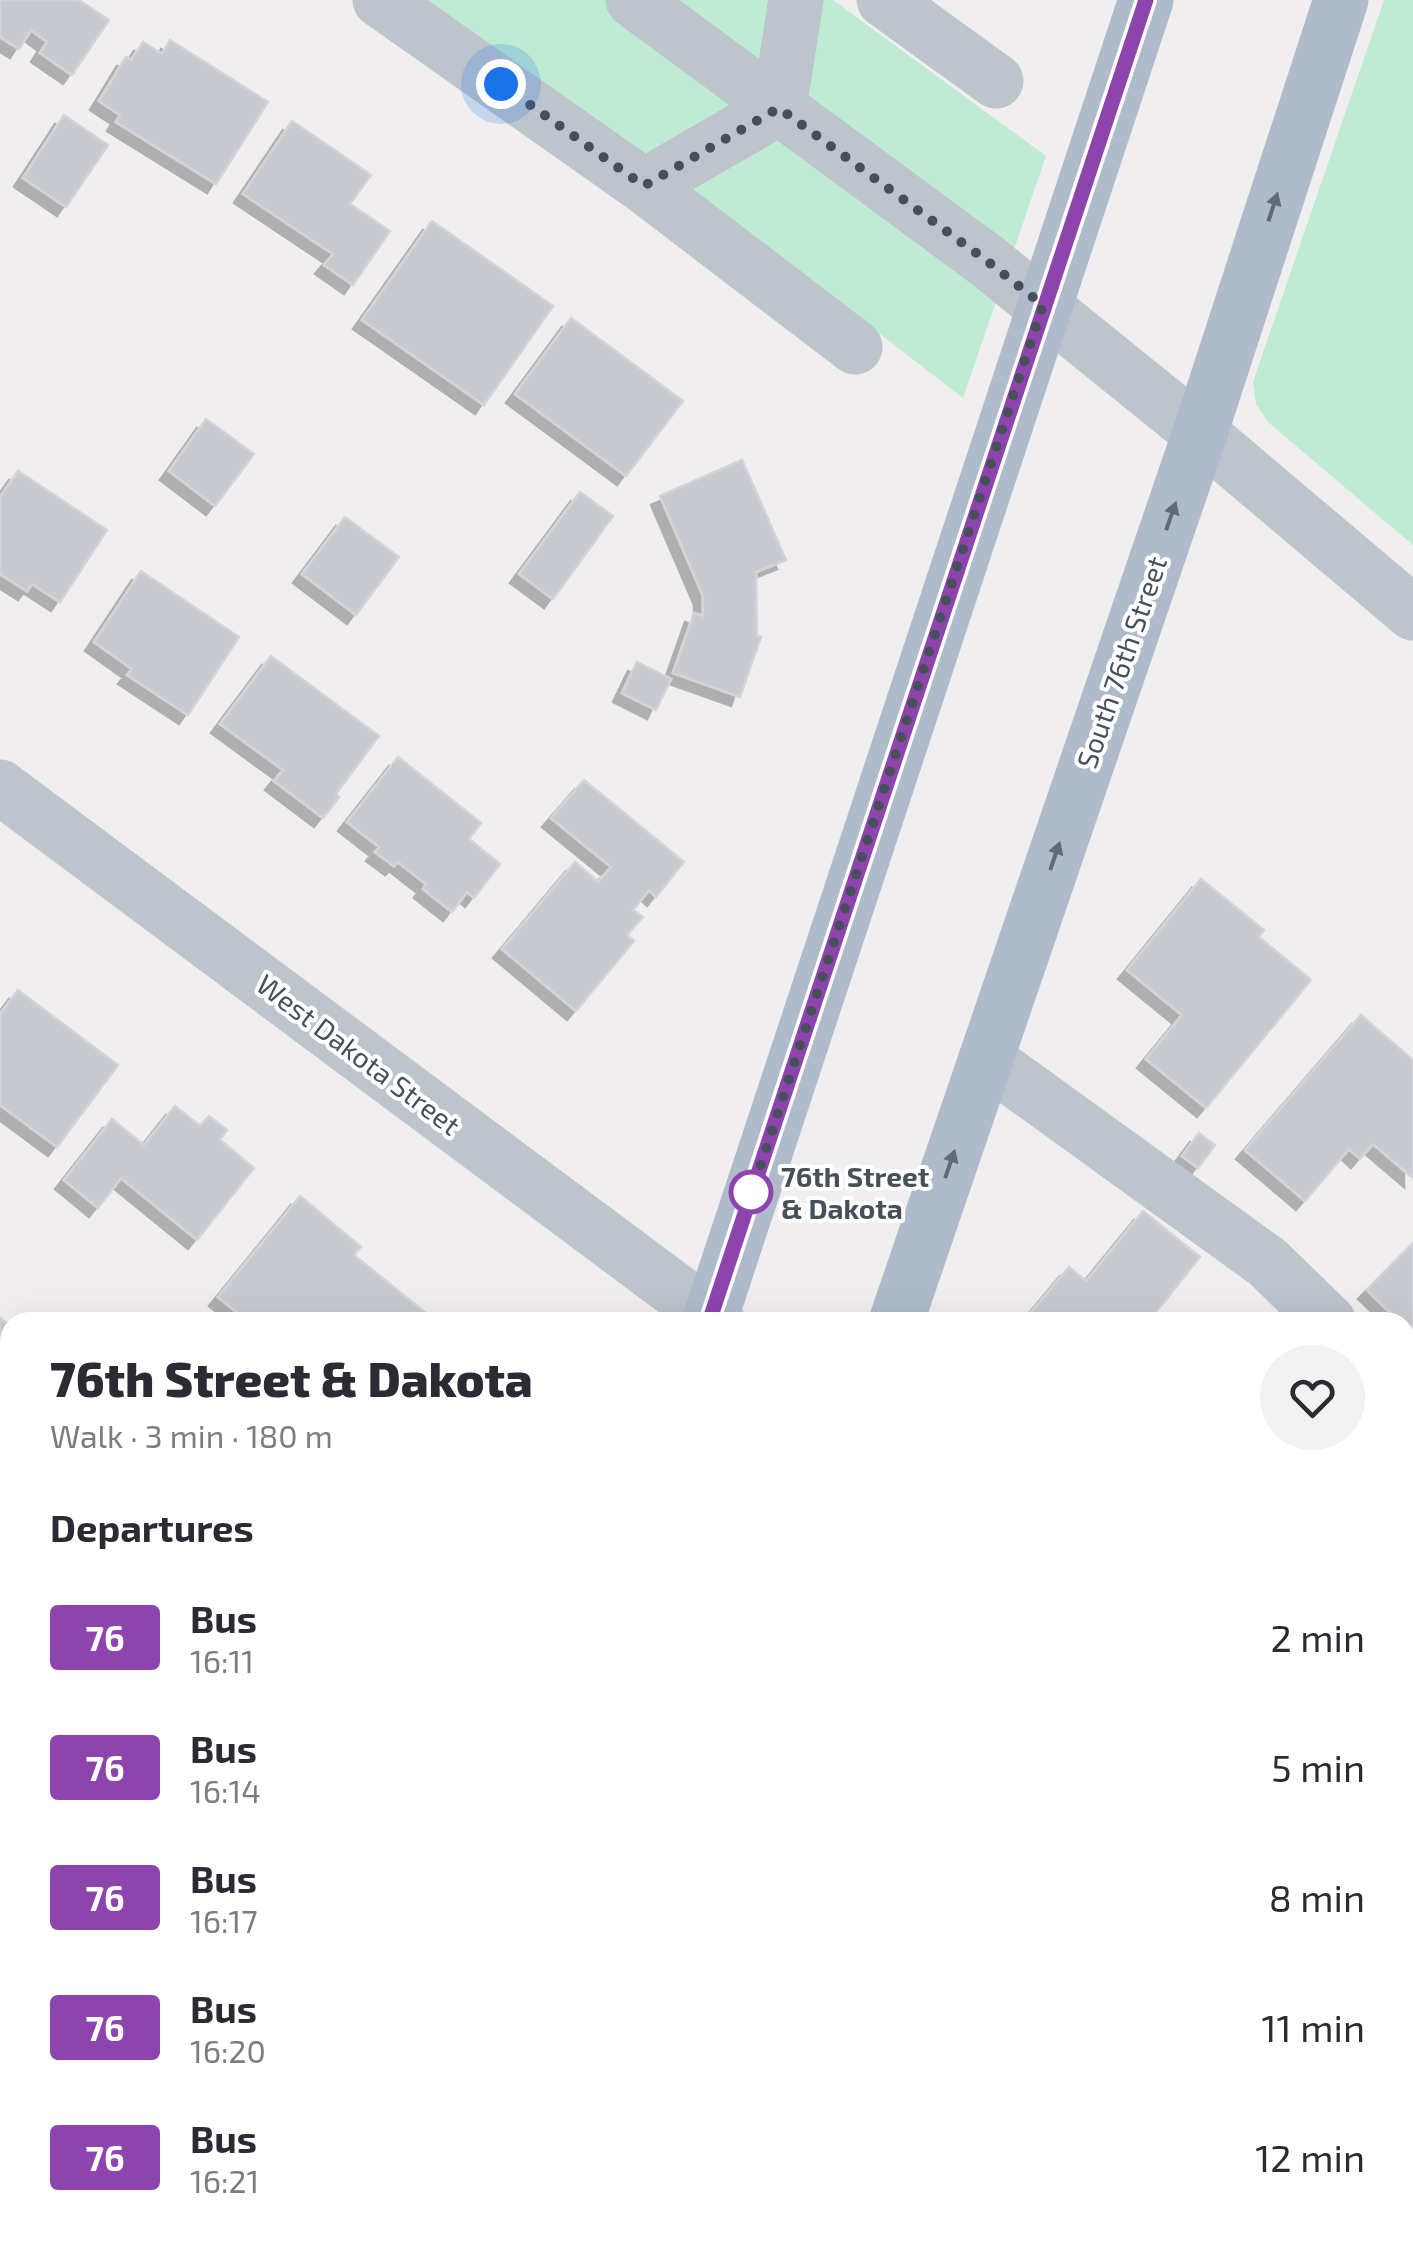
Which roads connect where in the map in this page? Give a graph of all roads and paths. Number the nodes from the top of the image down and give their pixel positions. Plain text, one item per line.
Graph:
1 (380, 0) edge
2 (632, 0) edge
3 (796, 0) edge
4 (884, 0) edge
5 (1146, 0) edge
6 (1341, 0) edge
7 (996, 81) dead end
8 (779, 108) junction
9 (644, 186) junction
10 (1043, 305) junction
11 (856, 348) dead end
12 (1200, 433) junction
13 (1413, 613) edge
14 (0, 787) edge
15 (986, 1059) junction
16 (701, 1312) edge
17 (715, 1312) edge
18 (899, 1312) edge
19 (1319, 1312) edge

1 - 9 street
2 - 8 street
3 - 8 street
4 - 7 street
5 - 10 main road
12 -> 6 main road, South 76th Street
8 - 9 street
8 - 10 street
9 - 11 street
10 - 12 street
10 - 17 main road
12 - 13 street
15 -> 12 main road, South 76th Street
14 - 16 street, West Dakota Street
18 -> 15 main road, South 76th Street
15 - 19 street

